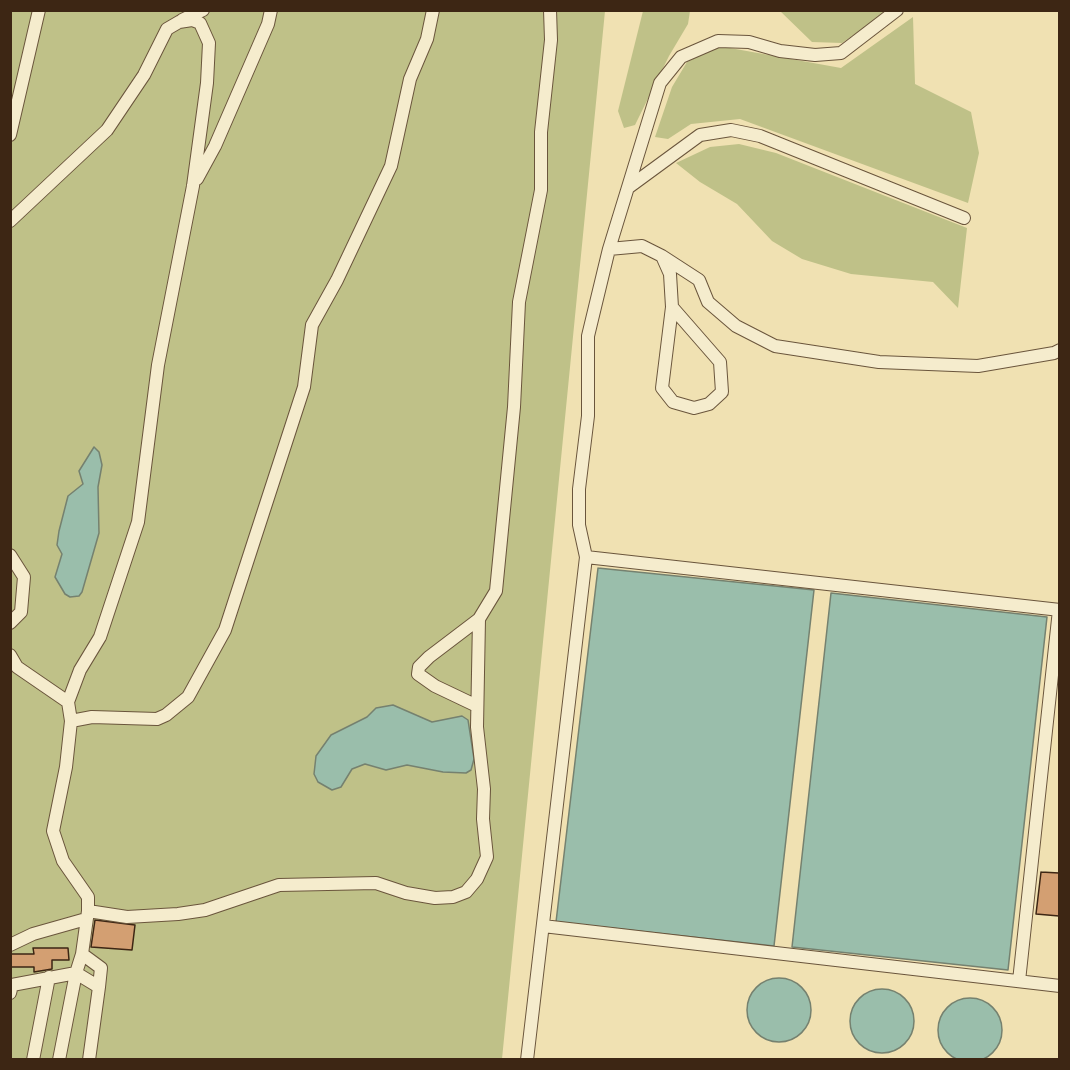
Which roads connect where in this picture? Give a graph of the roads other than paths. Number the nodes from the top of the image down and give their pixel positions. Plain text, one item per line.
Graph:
1 (39, 10) edge
2 (203, 10) edge
3 (271, 10) edge
4 (433, 10) edge
5 (550, 10) edge
6 (897, 10) edge
7 (179, 22) junction
8 (10, 135) edge
9 (193, 186) junction
10 (628, 187) junction
11 (964, 218) dead end
12 (10, 221) edge
13 (609, 249) junction
14 (662, 256) junction
15 (672, 307) junction
16 (1059, 350) edge
17 (10, 555) edge
18 (586, 557) junction
19 (1059, 610) edge
20 (479, 619) junction
21 (10, 623) edge
22 (10, 655) edge
23 (68, 702) junction
24 (477, 706) junction
25 (71, 721) junction
26 (87, 915) junction
27 (543, 926) junction
28 (10, 945) edge
29 (82, 954) junction
30 (76, 973) junction
31 (49, 977) junction
32 (1019, 981) junction
33 (1059, 986) edge
34 (99, 987) junction
35 (10, 993) edge
36 (33, 1059) edge
37 (59, 1059) edge
38 (89, 1059) edge
39 (527, 1059) edge

1 - 8 lane
2 - 7 lane
3 - 9 lane
4 - 25 lane
5 - 20 lane
6 - 10 lane
7 - 9 lane
7 - 12 lane
9 - 23 lane
10 - 11 lane
10 - 13 lane
13 - 14 lane
13 - 18 lane
14 - 15 lane
14 - 16 lane
15 - 15 lane
17 - 21 lane
18 - 19 lane
18 - 27 lane
19 - 32 lane
20 - 24 lane
20 - 24 lane
22 - 23 lane
23 - 25 lane
24 - 26 lane
25 - 26 lane
26 - 28 lane
26 - 29 lane
27 - 32 lane
27 - 39 lane
29 - 30 lane
29 - 34 lane
30 - 31 lane
30 - 34 lane
30 - 37 lane
31 - 35 lane
31 - 36 lane
32 - 33 lane
34 - 38 lane

